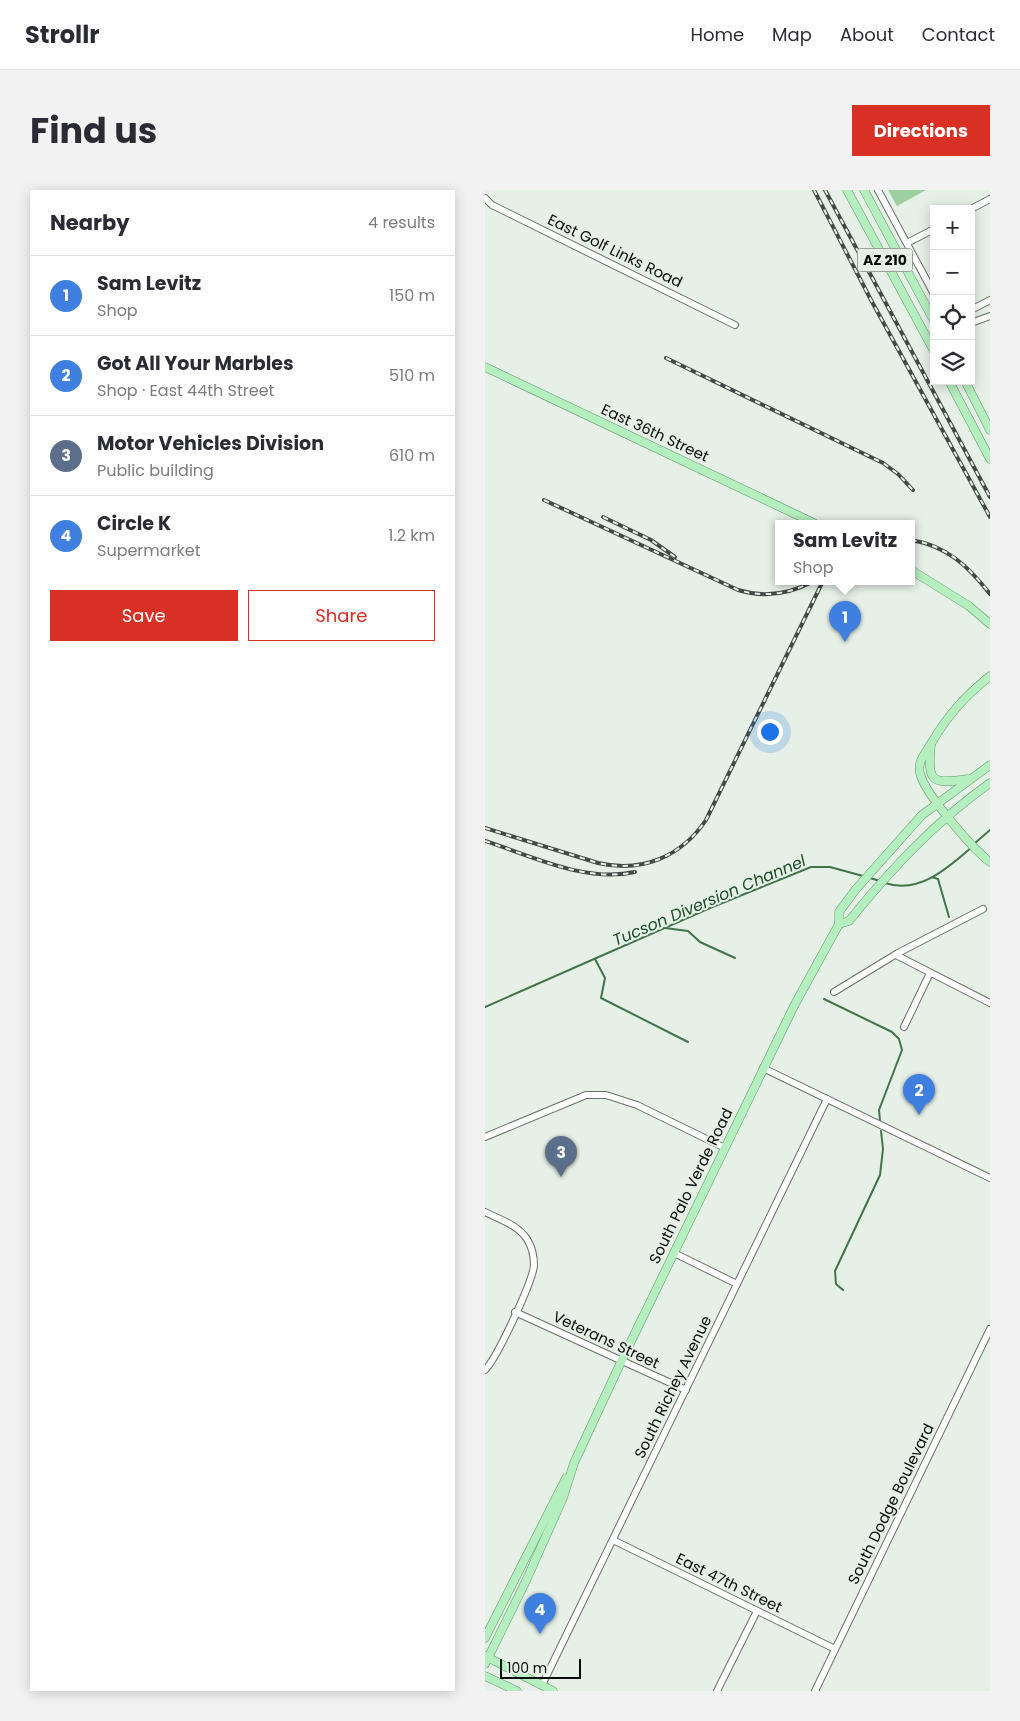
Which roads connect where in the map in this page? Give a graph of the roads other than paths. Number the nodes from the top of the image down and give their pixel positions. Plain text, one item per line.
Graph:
1 (847, 190) edge
2 (864, 190) edge
3 (878, 190) edge
4 (485, 198) edge
5 (990, 199) edge
6 (975, 207) edge
7 (930, 231) edge
8 (907, 243) junction
9 (930, 286) edge
10 (990, 300) edge
11 (975, 308) edge
12 (930, 314) edge
13 (990, 316) edge
14 (975, 322) edge
15 (735, 325) dead end
16 (930, 341) edge
17 (485, 367) edge
18 (951, 385) edge
19 (967, 385) edge
20 (990, 430) edge
21 (990, 460) edge
22 (808, 520) edge
23 (915, 572) edge
24 (990, 624) edge
25 (990, 676) edge
26 (931, 743) junction
27 (990, 765) edge
28 (970, 778) junction
29 (990, 783) edge
30 (937, 802) junction
31 (947, 815) junction
32 (990, 862) edge
33 (983, 909) dead end
34 (839, 924) junction
35 (896, 955) junction
36 (930, 972) junction
37 (834, 992) dead end
38 (990, 1003) edge
39 (904, 1027) dead end
40 (763, 1068) junction
41 (827, 1099) junction
42 (485, 1137) edge
43 (725, 1148) junction
44 (990, 1178) edge
45 (485, 1212) edge
46 (674, 1253) junction
47 (737, 1284) junction
48 (515, 1312) junction
49 (990, 1329) edge
50 (621, 1362) junction
51 (485, 1370) edge
52 (686, 1390) junction
53 (574, 1463) junction
54 (613, 1540) junction
55 (757, 1611) junction
56 (485, 1638) edge
57 (835, 1649) junction
58 (486, 1659) edge
59 (485, 1676) edge
60 (542, 1685) junction
61 (517, 1691) edge
62 (553, 1691) edge
63 (717, 1691) edge
64 (815, 1691) edge

1 - 16 main road, AZ 210
2 - 12 main road, AZ 210
3 - 8 street
4 - 15 street, East Golf Links Road
5 - 6 street
7 - 8 street
8 - 9 street
10 - 11 street
13 - 14 street
17 - 22 main road, East 36th Street
18 - 21 main road
19 - 20 main road
23 - 24 main road
25 - 26 main road
26 - 28 main road
26 - 30 main road
27 - 28 main road, South Palo Verde Road
28 - 30 main road, South Palo Verde Road
29 - 31 main road, South Palo Verde Road
30 - 31 main road
30 - 34 main road, South Palo Verde Road
31 - 32 main road
31 - 34 main road, South Palo Verde Road
33 - 35 street
34 - 40 main road, South Palo Verde Road
35 - 36 street
35 - 37 street
36 - 38 street
36 - 39 street
40 - 41 street
40 - 43 main road, South Palo Verde Road
41 - 44 street
41 - 47 street, South Richey Avenue
42 - 43 street
43 - 46 main road, South Palo Verde Road
45 - 48 street
46 - 47 street
46 - 50 main road, South Palo Verde Road
47 - 52 street, South Richey Avenue
48 - 50 street, Veterans Street
48 - 51 street
49 - 57 street, South Dodge Boulevard
50 - 52 street, Veterans Street
50 - 53 main road, South Palo Verde Road
52 - 54 street, South Richey Avenue
53 - 56 main road, South Palo Verde Road
53 - 58 main road, South Palo Verde Road
54 - 55 street, East 47th Street
54 - 60 street, South Richey Avenue
55 - 57 street, East 47th Street
55 - 63 street
57 - 64 street, South Dodge Boulevard
58 - 60 main road
59 - 61 main road
60 - 62 main road

